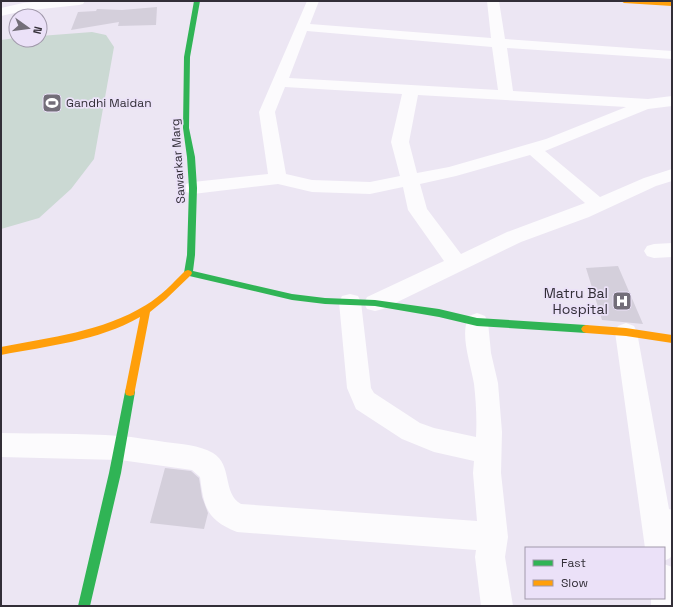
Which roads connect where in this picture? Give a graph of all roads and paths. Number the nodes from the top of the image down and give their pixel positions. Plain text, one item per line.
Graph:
1 (78, 1) edge
2 (197, 1) edge
3 (313, 1) edge
4 (493, 1) edge
5 (624, 1) edge
6 (672, 4) edge
7 (1, 12) edge
8 (303, 27) junction
9 (498, 43) junction
10 (672, 55) edge
11 (280, 82) junction
12 (411, 90) junction
13 (506, 95) junction
14 (672, 101) edge
15 (648, 104) junction
16 (533, 149) junction
17 (672, 175) edge
18 (278, 178) junction
19 (410, 180) junction
20 (193, 188) junction
21 (598, 205) junction
22 (456, 264) junction
23 (188, 273) junction
24 (350, 302) junction
25 (375, 303) junction
26 (146, 309) junction
27 (477, 322) junction
28 (626, 332) junction
29 (672, 339) edge
30 (1, 351) edge
31 (1, 445) edge
32 (120, 448) junction
33 (488, 452) junction
34 (663, 532) edge
35 (493, 536) junction
36 (665, 588) edge
37 (84, 606) edge
38 (497, 606) edge
39 (667, 606) edge

1 - 7 street
2 - 20 street, Sawarkar Marg
3 - 8 street
4 - 9 street
5 - 6 street
8 - 9 street
8 - 11 street
9 - 10 street
9 - 13 street
11 - 12 street
11 - 18 street
12 - 13 street
12 - 19 street
13 - 15 street
14 - 15 street
15 - 16 street
16 - 19 street
16 - 21 street
17 - 21 street
18 - 19 street
18 - 20 street
19 - 22 street
20 - 23 street, Sawarkar Marg
21 - 22 street
22 - 25 street
23 - 24 street
23 - 26 street
24 - 25 street
24 - 33 street
25 - 27 street
26 - 30 street
26 - 32 street
27 - 28 street
27 - 33 street
28 - 29 street
28 - 34 street
31 - 32 street
32 - 35 street
32 - 37 street
33 - 35 street
35 - 38 street
36 - 39 street

